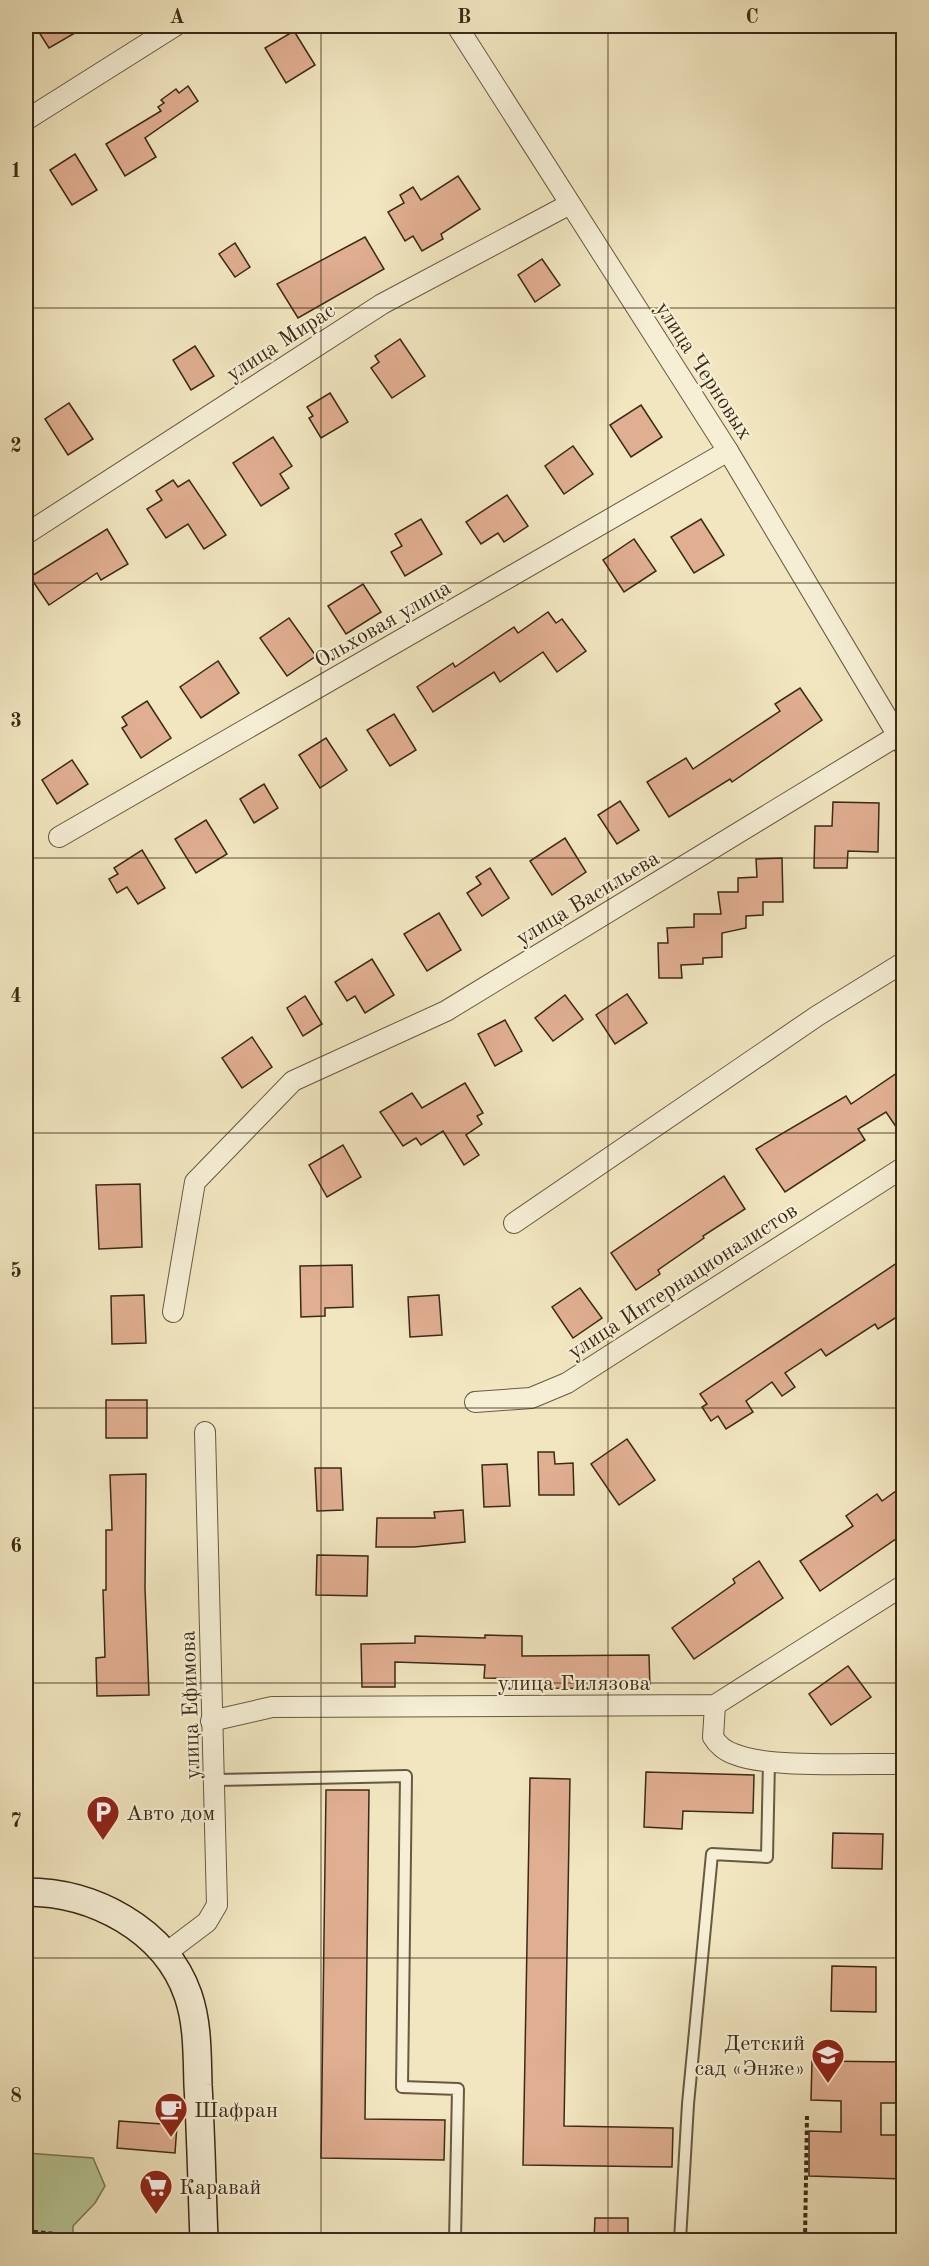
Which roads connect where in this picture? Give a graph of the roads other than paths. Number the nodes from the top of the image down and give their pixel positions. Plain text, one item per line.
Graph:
1 (176, 26) edge
2 (457, 26) edge
3 (26, 120) edge
4 (570, 204) junction
5 (728, 451) junction
6 (26, 534) edge
7 (900, 741) edge
8 (60, 837) dead end
9 (903, 962) edge
10 (903, 1167) edge
11 (514, 1223) dead end
12 (173, 1312) dead end
13 (476, 1402) dead end
14 (205, 1432) dead end
15 (903, 1585) edge
16 (715, 1705) junction
17 (211, 1721) junction
18 (769, 1761) junction
19 (903, 1764) edge
20 (216, 1780) junction
21 (26, 1892) edge
22 (166, 1953) junction
23 (204, 2241) edge
24 (455, 2241) edge
25 (680, 2241) edge

1 - 3 street
2 - 4 street, улица Черновых
4 - 5 street, улица Черновых
4 - 6 street, улица Мирас
5 - 7 street, улица Черновых
5 - 8 street, Ольховая улица
7 - 12 street, улица Васильева
9 - 11 street
10 - 13 street, улица Интернационалистов
14 - 17 street, улица Ефимова
15 - 16 street
16 - 17 street, улица Гилязова
16 - 18 street
17 - 20 street, улица Ефимова
18 - 19 street
18 - 25 lane
20 - 22 street, улица Ефимова
20 - 24 lane
21 - 22 street
22 - 23 street

